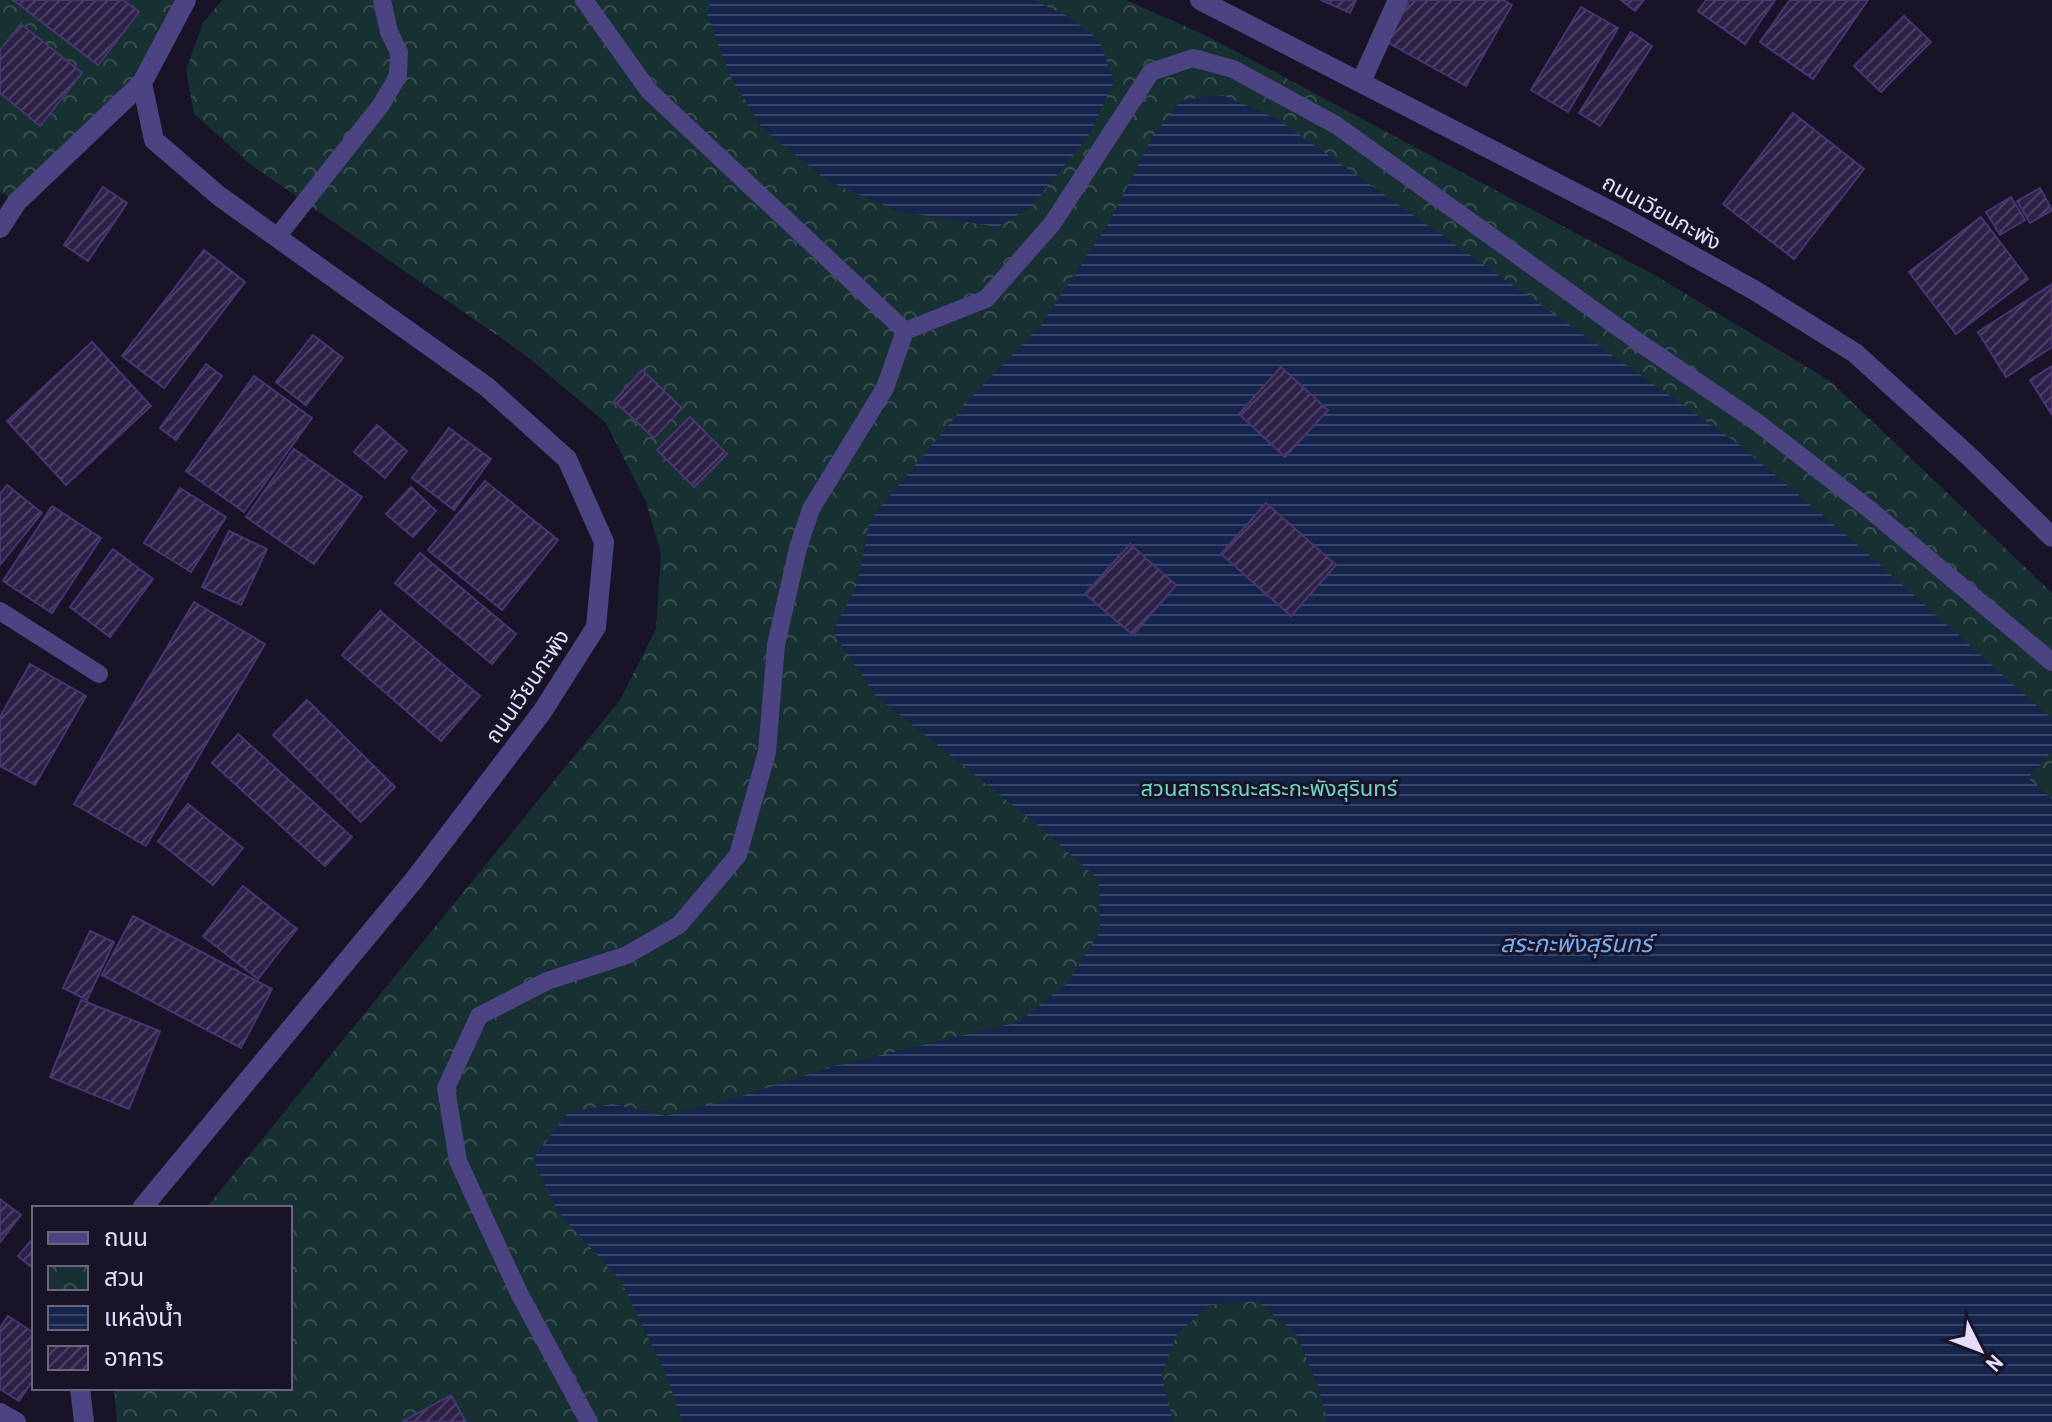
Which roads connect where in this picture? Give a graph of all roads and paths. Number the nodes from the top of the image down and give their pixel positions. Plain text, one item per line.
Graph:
1 (186, 0) edge
2 (382, 0) edge
3 (584, 0) edge
4 (1200, 0) edge
5 (1398, 0) edge
6 (1361, 82) junction
7 (142, 83) junction
8 (8, 197) edge
9 (0, 228) edge
10 (277, 237) junction
11 (905, 331) junction
12 (2052, 537) edge
13 (0, 611) edge
14 (2052, 662) edge
15 (99, 674) dead end
16 (144, 1206) edge
17 (80, 1390) edge
18 (0, 1413) edge
19 (16, 1422) edge
20 (84, 1422) edge
21 (589, 1422) edge

1 - 7 street
2 - 10 lane
3 - 11 lane
4 - 6 street, ถนนเวียนกะพัง
5 - 6 street
6 - 12 street, ถนนเวียนกะพัง
7 - 8 street
7 - 10 street, ถนนเวียนกะพัง
8 - 9 street
10 - 16 street, ถนนเวียนกะพัง
11 - 14 lane
11 - 21 lane
13 - 15 lane
17 - 20 street
18 - 19 street

